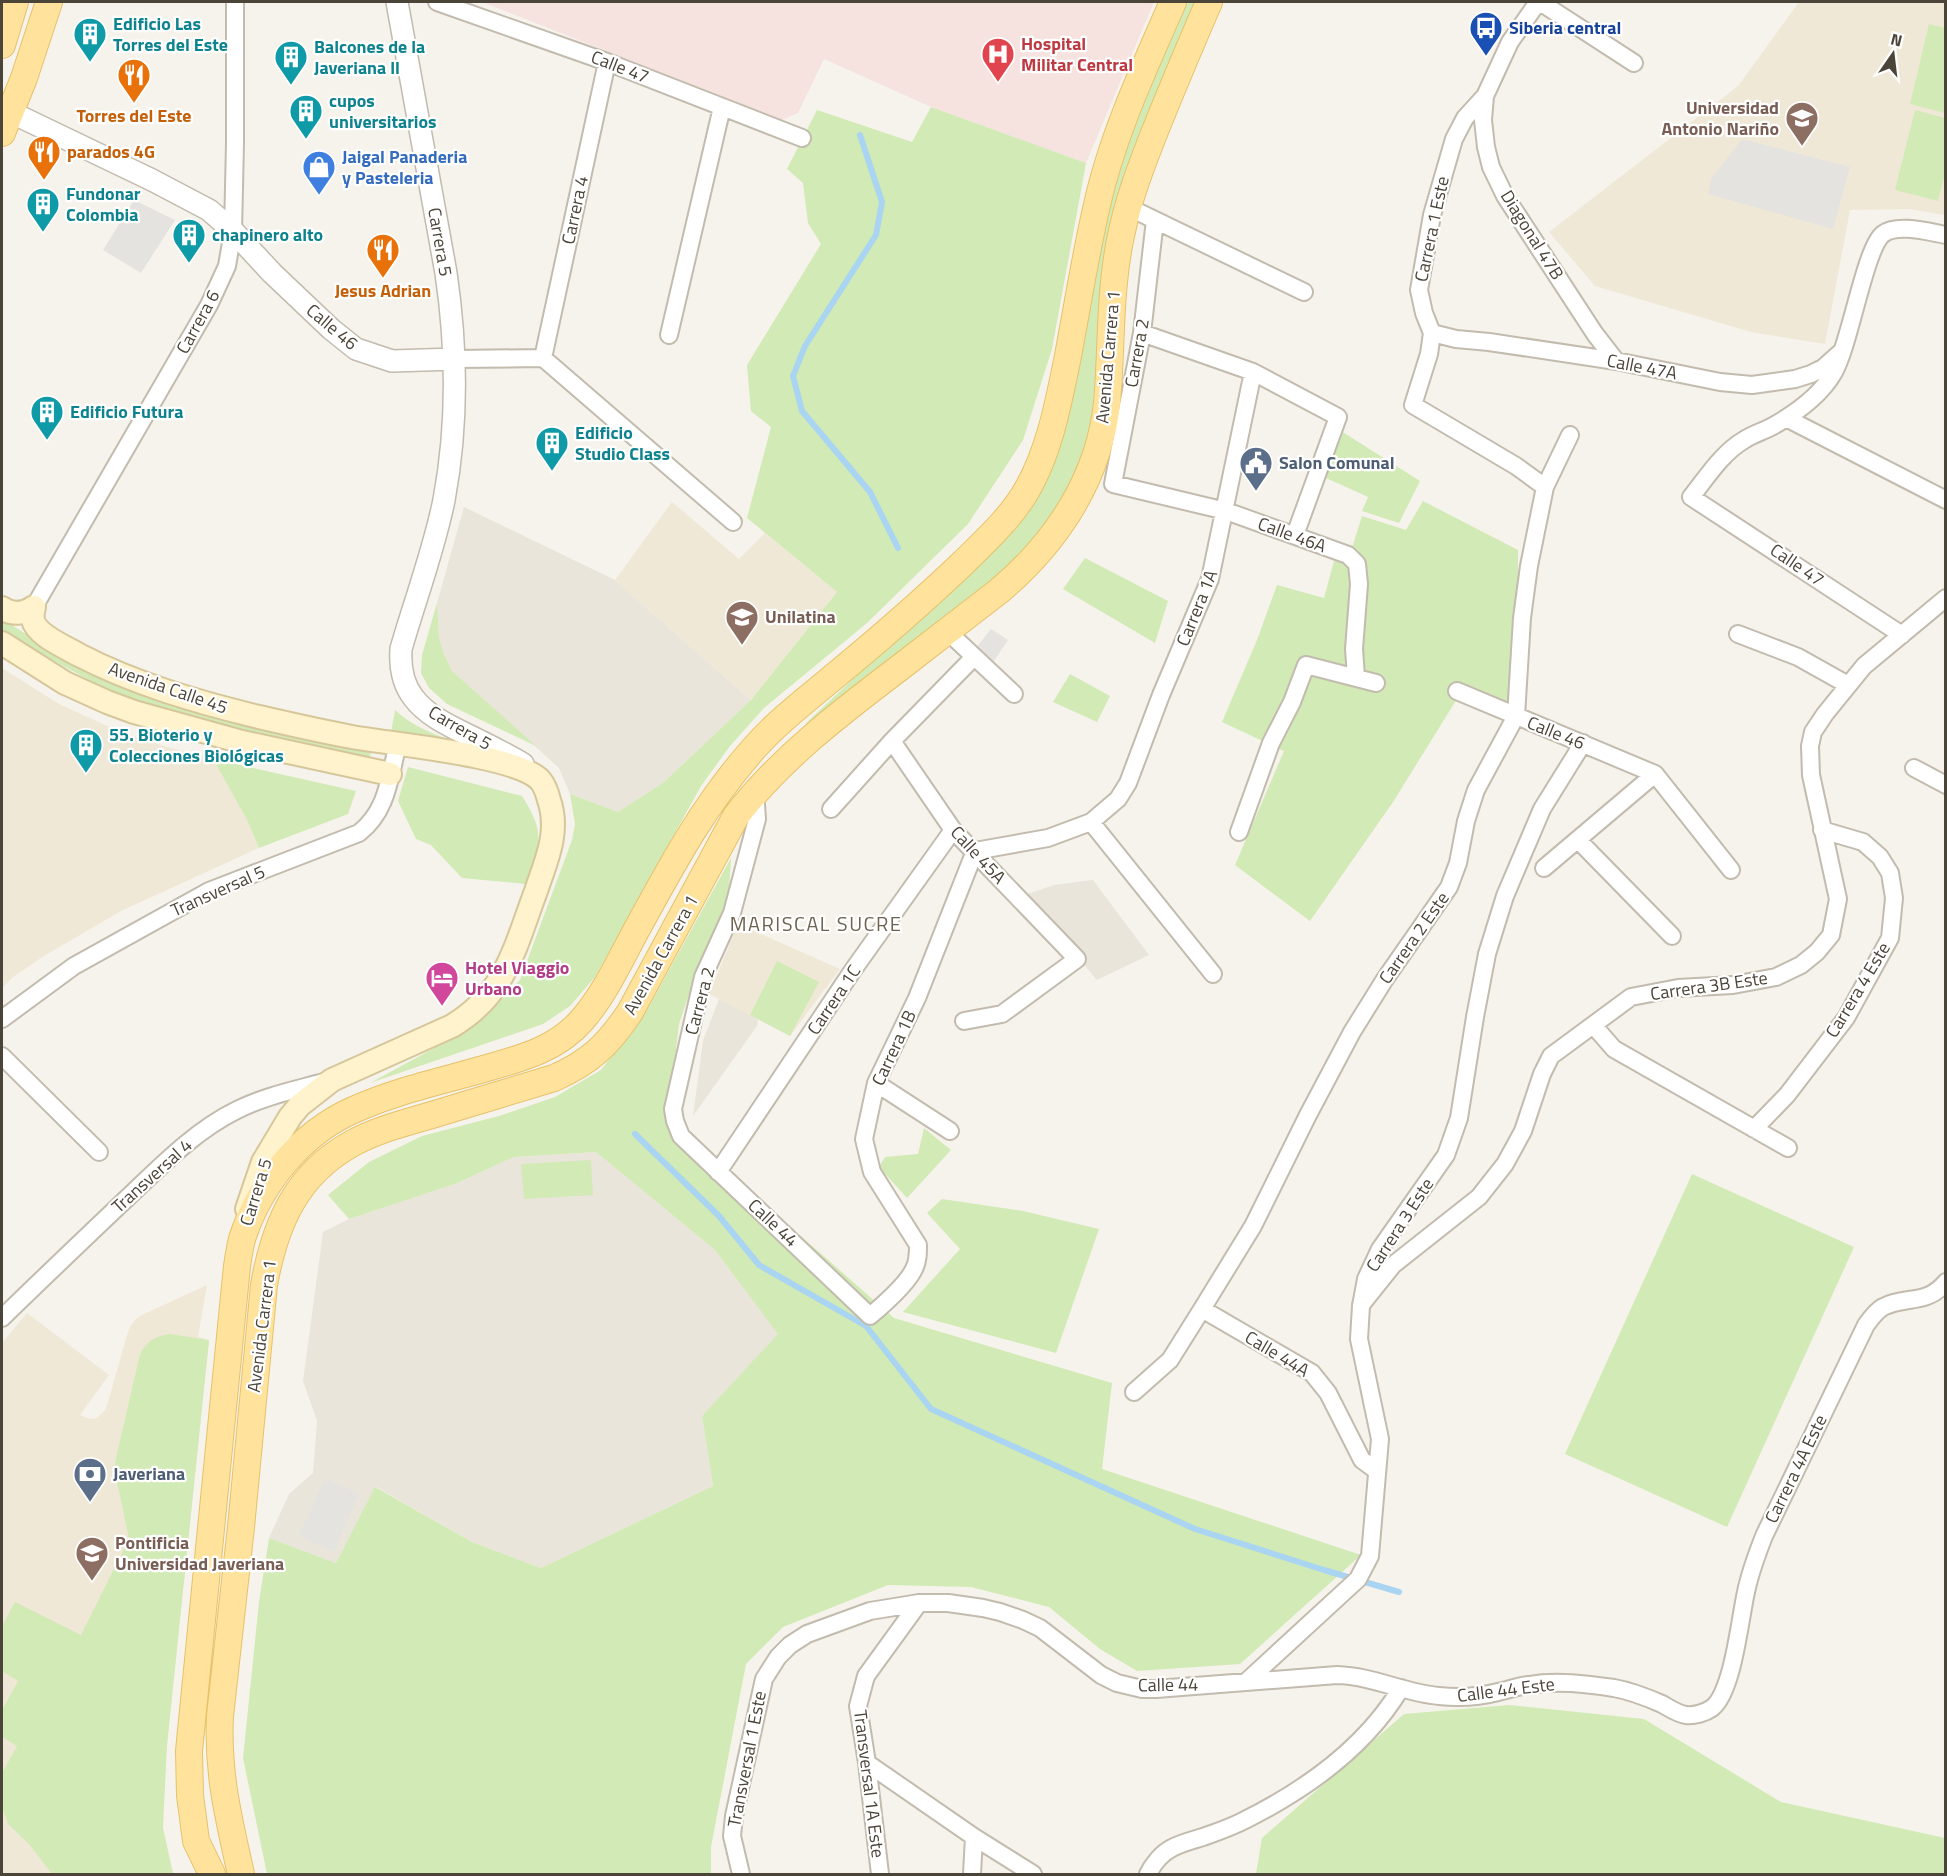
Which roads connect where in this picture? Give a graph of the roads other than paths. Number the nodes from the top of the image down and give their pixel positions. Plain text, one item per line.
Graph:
1 (15, 2) edge
2 (49, 2) edge
3 (235, 2) edge
4 (397, 2) edge
5 (437, 2) edge
6 (1173, 2) edge
7 (1209, 2) edge
8 (1539, 2) edge
9 (2, 45) edge
10 (607, 62) junction
11 (1634, 63) dead end
12 (1485, 96) junction
13 (722, 107) junction
14 (5, 118) edge
15 (802, 138) dead end
16 (1128, 207) junction
17 (1155, 220) junction
18 (233, 231) junction
19 (1946, 235) edge
20 (1304, 292) dead end
21 (1142, 333) junction
22 (1432, 333) junction
23 (669, 335) dead end
24 (1844, 349) junction
25 (455, 358) junction
26 (543, 358) junction
27 (1616, 361) junction
28 (1253, 372) junction
29 (1786, 418) junction
30 (1570, 435) dead end
31 (1113, 484) joint
32 (1545, 487) junction
33 (1946, 500) edge
34 (1226, 511) junction
35 (733, 522) dead end
36 (1295, 535) junction
37 (1946, 598) edge
38 (34, 607) junction
39 (2, 608) edge
40 (947, 631) junction
41 (1738, 634) dead end
42 (1902, 635) junction
43 (2, 643) edge
44 (974, 657) junction
45 (1356, 677) junction
46 (1376, 683) dead end
47 (1848, 685) junction
48 (1457, 691) dead end
49 (1014, 694) dead end
50 (1516, 716) junction
51 (892, 741) junction
52 (1582, 743) junction
53 (398, 744) junction
54 (1914, 768) dead end
55 (390, 774) junction
56 (1655, 774) junction
57 (538, 778) junction
58 (1946, 785) edge
59 (755, 791) junction
60 (831, 809) dead end
61 (1091, 822) junction
62 (952, 830) junction
63 (1822, 830) junction
64 (1239, 832) dead end
65 (1578, 840) junction
66 (975, 851) junction
67 (1544, 868) dead end
68 (1731, 870) dead end
69 (1672, 936) dead end
70 (1213, 974) dead end
71 (2, 1019) edge
72 (964, 1021) dead end
73 (1593, 1025) junction
74 (2, 1056) edge
75 (332, 1080) junction
76 (876, 1083) junction
77 (673, 1109) joint
78 (1754, 1129) junction
79 (950, 1131) dead end
80 (1788, 1148) dead end
81 (99, 1152) dead end
82 (718, 1172) junction
83 (242, 1236) junction
84 (1945, 1284) edge
85 (886, 1302) joint
86 (1360, 1306) junction
87 (1202, 1310) junction
88 (2, 1318) edge
89 (1134, 1392) dead end
90 (1377, 1471) junction
91 (919, 1604) junction
92 (1246, 1682) junction
93 (1401, 1688) junction
94 (1712, 1708) joint
95 (867, 1763) junction
96 (974, 1837) junction
97 (196, 1841) junction
98 (203, 1875) edge
99 (212, 1875) edge
100 (241, 1875) edge
101 (741, 1875) edge
102 (880, 1875) edge
103 (972, 1875) edge
104 (1033, 1875) edge
105 (1148, 1875) edge

1 - 9 main road
2 - 14 main road
3 - 18 street, Carrera 6
4 - 25 street, Carrera 5
5 - 10 street, Calle 47
6 - 83 main road, Avenida Carrera 1
7 - 16 main road, Avenida Carrera 1
8 - 11 street
8 - 12 street
10 - 13 street, Calle 47
10 - 26 street, Carrera 4
12 - 22 street, Carrera 1 Este
12 - 27 street, Diagonal 47B
13 - 15 street, Calle 47
13 - 23 street
14 - 18 street, Calle 46
16 - 17 street
16 - 40 main road, Avenida Carrera 1
17 - 20 street
17 - 21 street, Carrera 2
18 - 25 street, Calle 46
18 - 38 street, Carrera 6
19 - 24 street
21 - 28 street
21 - 31 street, Carrera 2
22 - 27 street, Calle 47A
22 - 32 street
24 - 27 street, Calle 47A
24 - 29 street
25 - 26 street, Calle 46
25 - 57 street, Carrera 5
26 - 35 street
28 - 34 street, Carrera 1A
28 - 36 street
29 - 33 street
29 - 42 street, Calle 47
30 - 32 street, Carrera 2 Este
31 - 34 street, Calle 46A
32 - 50 street, Carrera 2 Este
34 - 36 street, Calle 46A
34 - 61 street, Carrera 1A
36 - 45 street, Calle 46A
37 - 42 street, Carrera 3B Este
38 - 39 main road
38 - 53 main road, Avenida Calle 45
40 - 44 street
40 - 59 main road, Avenida Carrera 1
41 - 47 street
42 - 47 street, Carrera 3B Este
43 - 55 main road, Avenida Calle 45
44 - 49 street
44 - 51 street
45 - 46 street
45 - 64 street
47 - 63 street, Carrera 3B Este
48 - 50 street, Calle 46
50 - 52 street, Calle 46
50 - 87 street, Carrera 2 Este
51 - 60 street
51 - 62 street, Calle 45A
52 - 56 street, Calle 46
52 - 86 street, Carrera 3 Este
53 - 55 street, Transversal 5
53 - 57 main road, Avenida Calle 45
54 - 58 street
55 - 71 street, Transversal 5
56 - 65 street
56 - 68 street
57 - 75 main road, Carrera 5
59 - 77 street, Carrera 2
59 - 100 main road, Avenida Carrera 1
61 - 66 street
61 - 70 street
62 - 66 street, Calle 45A
62 - 82 street, Carrera 1C
63 - 73 street, Carrera 3B Este
63 - 78 street, Carrera 4 Este
65 - 67 street
65 - 69 street
66 - 72 street, Calle 45A
66 - 76 street, Carrera 1B
73 - 78 street
73 - 86 street, Carrera 3B Este
74 - 81 street
75 - 83 main road, Carrera 5
75 - 88 street, Transversal 4
76 - 79 street
76 - 85 street, Carrera 1B
77 - 82 street, Calle 44
78 - 80 street
82 - 85 street, Calle 44
83 - 97 main road, Avenida Carrera 1
84 - 94 street, Carrera 4A Este
86 - 90 street, Carrera 3 Este
87 - 89 street, Carrera 2 Este
87 - 90 street, Calle 44A
90 - 92 street, Carrera 3 Este
91 - 92 street, Calle 44
91 - 95 street, Transversal 1A Este
91 - 101 street, Transversal 1 Este
92 - 93 street, Calle 44
93 - 94 street, Calle 44 Este
93 - 105 street
95 - 96 street
95 - 102 street, Transversal 1A Este
96 - 103 street
96 - 104 street
97 - 98 main road
97 - 99 main road, Avenida Carrera 1

